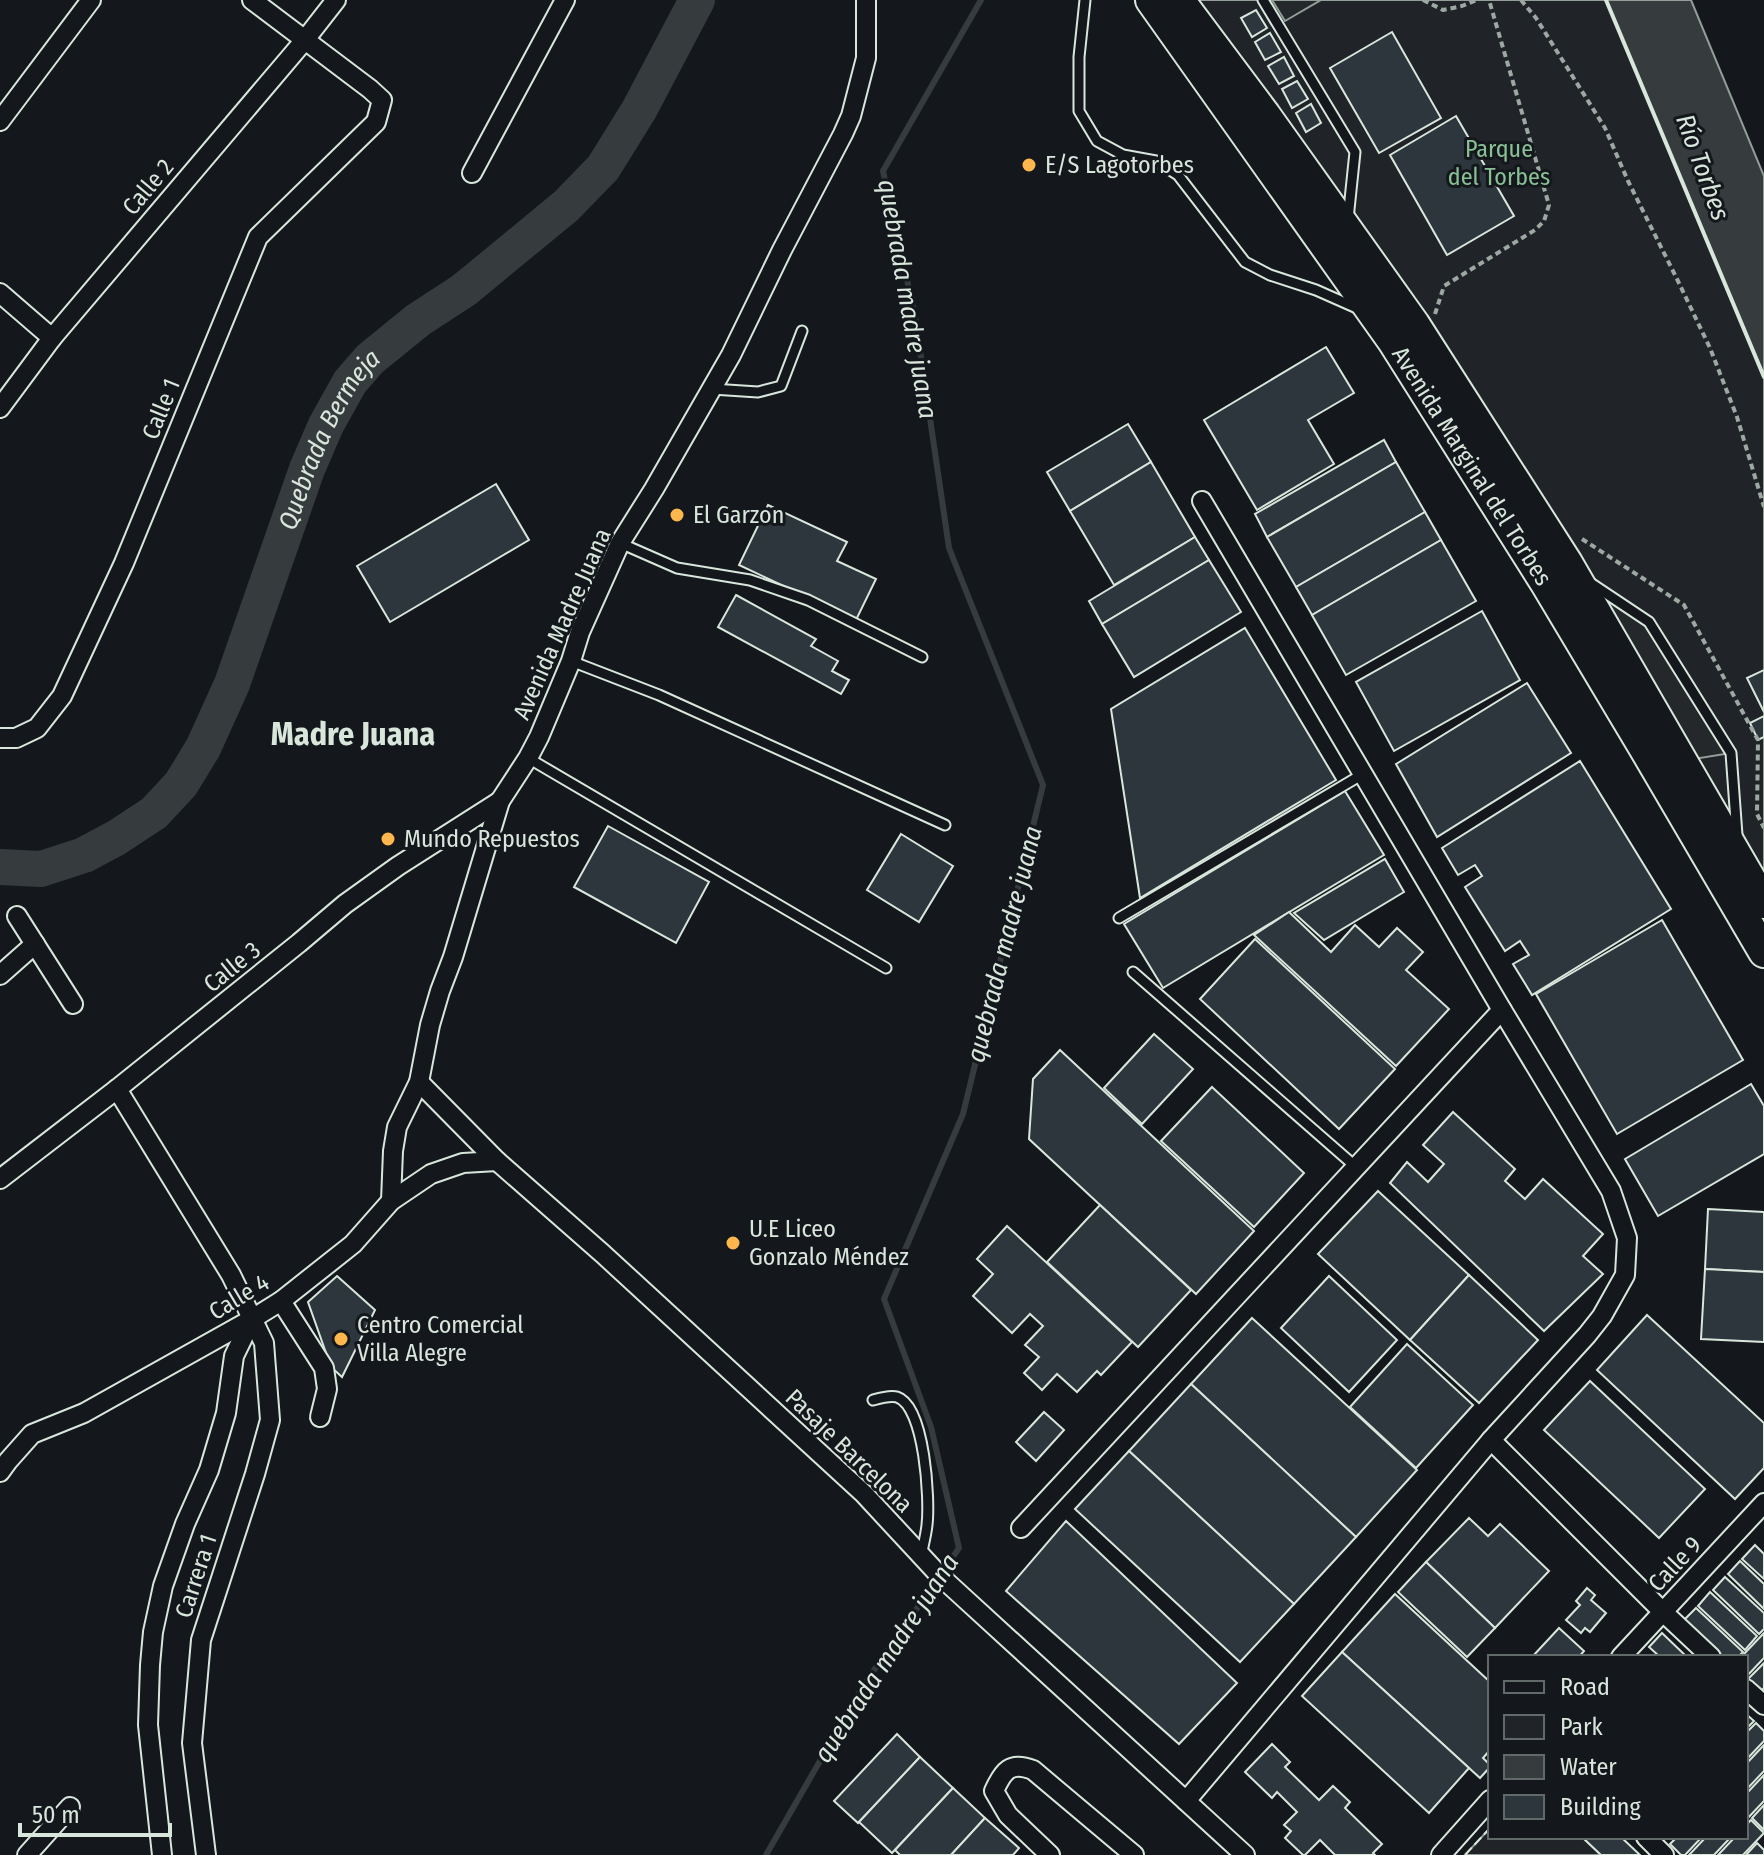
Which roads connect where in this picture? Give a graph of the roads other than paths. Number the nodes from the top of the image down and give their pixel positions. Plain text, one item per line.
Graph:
1 (91, 0) edge
2 (252, 0) edge
3 (336, 0) edge
4 (565, 0) edge
5 (866, 0) edge
6 (1085, 0) edge
7 (1151, 0) edge
8 (1179, 0) edge
9 (1263, 0) edge
10 (304, 41) junction
11 (0, 121) edge
12 (472, 173) dead end
13 (1347, 229) junction
14 (0, 293) edge
15 (1376, 317) junction
16 (802, 331) dead end
17 (52, 338) junction
18 (712, 389) junction
19 (0, 408) edge
20 (1202, 501) dead end
21 (620, 543) junction
22 (1574, 550) junction
23 (922, 657) dead end
24 (571, 661) junction
25 (0, 738) edge
26 (528, 758) junction
27 (1363, 774) junction
28 (500, 801) junction
29 (945, 825) dead end
30 (1739, 862) junction
31 (1764, 903) edge
32 (17, 916) dead end
33 (1119, 918) dead end
34 (35, 944) junction
35 (1764, 952) edge
36 (886, 968) dead end
37 (1133, 972) dead end
38 (0, 975) edge
39 (73, 1004) dead end
40 (1502, 1010) junction
41 (419, 1082) junction
42 (117, 1089) junction
43 (497, 1161) junction
44 (1356, 1167) junction
45 (0, 1179) edge
46 (391, 1201) junction
47 (281, 1301) junction
48 (252, 1319) junction
49 (873, 1400) dead end
50 (320, 1417) dead end
51 (1491, 1440) junction
52 (0, 1472) edge
53 (1764, 1503) edge
54 (1021, 1528) dead end
55 (921, 1556) junction
56 (1663, 1612) junction
57 (1623, 1655) edge
58 (1709, 1655) edge
59 (1748, 1691) edge
60 (1764, 1705) edge
61 (1186, 1801) junction
62 (1488, 1802) edge
63 (70, 1807) dead end
64 (1648, 1839) edge
65 (27, 1855) edge
66 (162, 1855) edge
67 (206, 1855) edge
68 (1050, 1855) edge
69 (1134, 1855) edge
70 (1245, 1855) edge
71 (1441, 1855) edge
72 (1664, 1855) edge

1 - 11 street
2 - 10 street
3 - 10 street, Calle 2
4 - 12 street
5 - 18 street, Avenida Madre Juana
6 - 15 lane
7 - 15 highway, Avenida Marginal del Torbes
8 - 13 highway, Avenida Marginal del Torbes
9 - 13 lane
10 - 17 street, Calle 2
10 - 25 street, Calle 1
13 - 22 highway, Avenida Marginal del Torbes
14 - 17 street
15 - 35 highway, Avenida Marginal del Torbes
16 - 18 lane
17 - 19 street, Calle 2
18 - 21 street, Avenida Madre Juana
20 - 27 street
21 - 23 lane
21 - 24 street, Avenida Madre Juana
22 - 30 highway, Avenida Marginal del Torbes
22 - 30 lane
24 - 26 street, Avenida Madre Juana
24 - 29 lane
26 - 28 street, Avenida Madre Juana
26 - 36 lane
27 - 33 lane
27 - 40 street
28 - 41 street, Avenida Madre Juana
28 - 42 street, Calle 3
30 - 31 highway, Avenida Marginal del Torbes
32 - 34 street
34 - 38 street
34 - 39 street
37 - 44 lane
40 - 44 street
40 - 51 street
41 - 43 street, Pasaje Barcelona
41 - 46 street, Avenida Madre Juana
42 - 45 street, Calle 3
42 - 48 street, Carrera 1
43 - 46 street, Calle 4
43 - 55 street, Pasaje Barcelona
44 - 54 street
46 - 47 street, Calle 4
47 - 48 street, Calle 4
47 - 50 street
48 - 52 street, Calle 4
48 - 66 street
48 - 67 street, Carrera 1
49 - 55 lane
51 - 56 street
51 - 61 street
53 - 56 street, Calle 9
55 - 61 street, Pasaje Barcelona
56 - 57 street, Calle 9
56 - 58 street
59 - 60 street
61 - 70 street, Pasaje Barcelona
62 - 71 street
63 - 65 street
64 - 72 street
68 - 69 street

